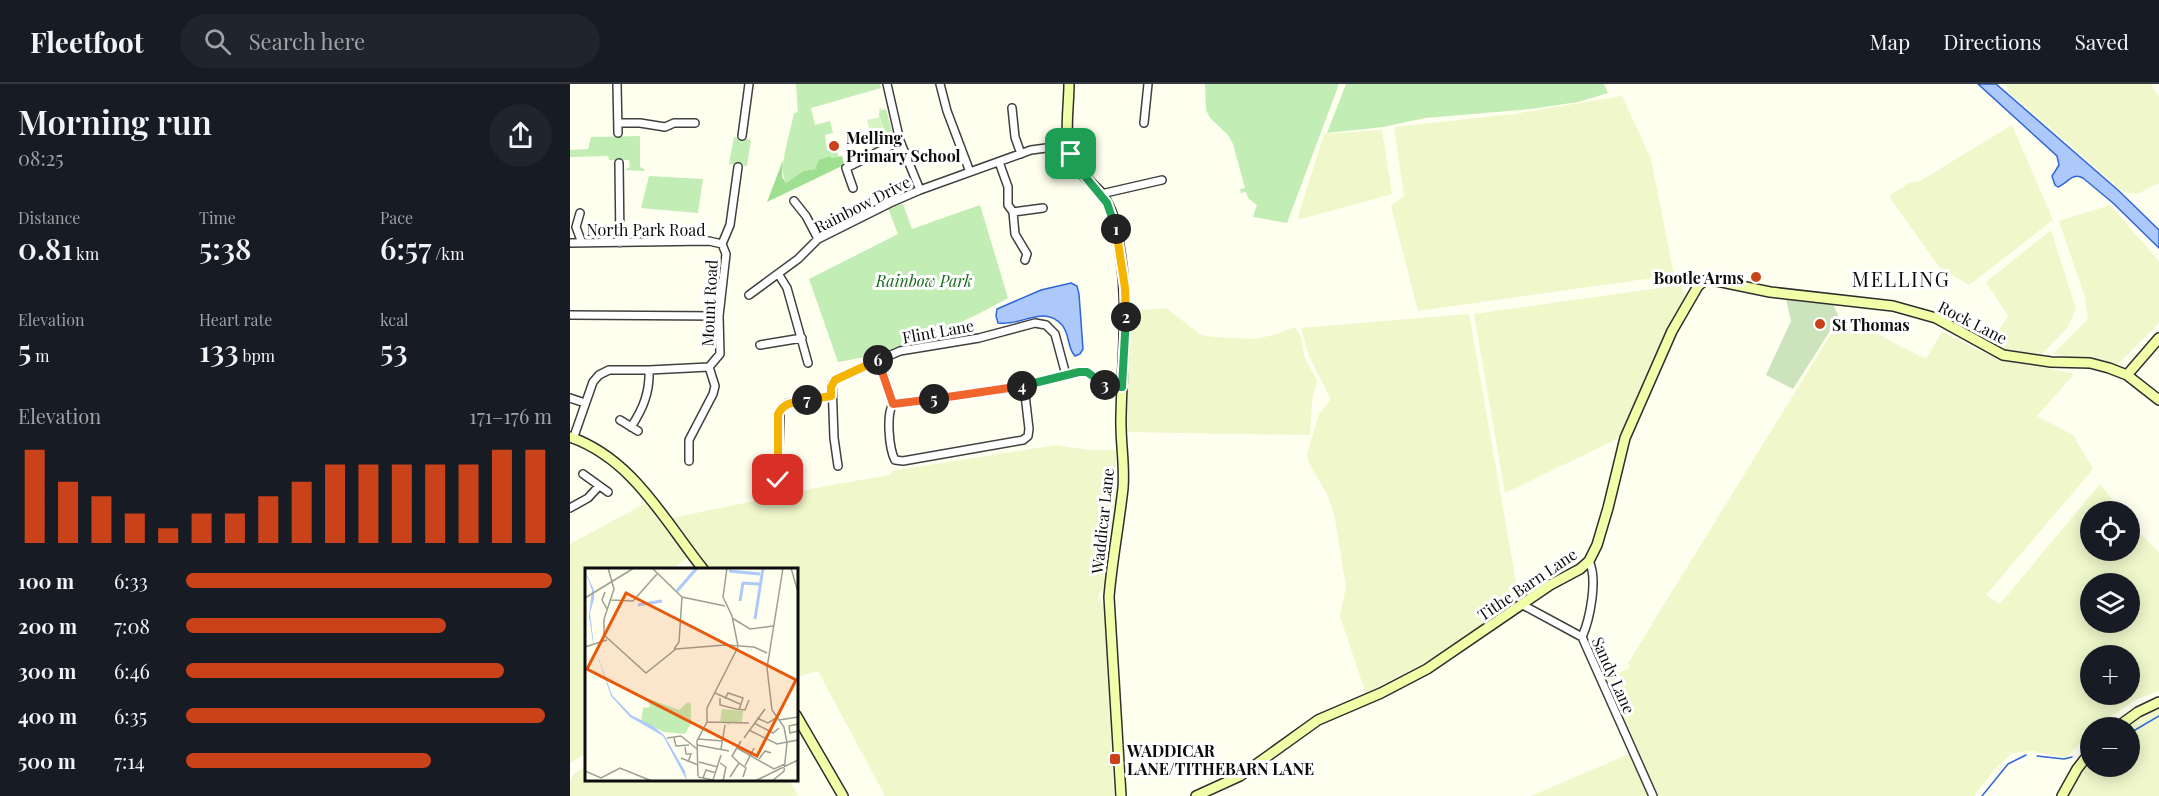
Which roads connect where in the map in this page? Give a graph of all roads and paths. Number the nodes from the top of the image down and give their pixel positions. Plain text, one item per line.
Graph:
1 (617, 84) edge
2 (749, 84) edge
3 (887, 84) edge
4 (940, 84) edge
5 (1069, 84) edge
6 (1148, 84) edge
7 (1012, 108) dead end
8 (618, 123) junction
9 (695, 123) dead end
10 (1144, 123) dead end
11 (618, 133) dead end
12 (742, 136) dead end
13 (900, 141) junction
14 (1069, 145) junction
15 (1021, 153) junction
16 (999, 162) junction
17 (619, 163) dead end
18 (738, 167) dead end
19 (970, 172) junction
20 (1161, 180) dead end
21 (853, 188) dead end
22 (920, 190) junction
23 (1101, 194) junction
24 (794, 201) dead end
25 (1043, 208) dead end
26 (1013, 212) junction
27 (580, 213) dead end
28 (818, 239) junction
29 (570, 243) edge
30 (582, 243) junction
31 (620, 243) junction
32 (722, 244) junction
33 (1024, 260) dead end
34 (779, 275) junction
35 (1764, 291) joint
36 (749, 295) dead end
37 (570, 315) edge
38 (718, 316) junction
39 (802, 338) junction
40 (2159, 338) edge
41 (760, 345) dead end
42 (879, 359) junction
43 (808, 363) dead end
44 (710, 367) junction
45 (649, 370) junction
46 (1066, 375) junction
47 (2127, 375) junction
48 (1024, 386) junction
49 (1122, 387) junction
50 (831, 396) junction
51 (570, 398) edge
52 (2159, 400) edge
53 (585, 403) junction
54 (893, 404) junction
55 (620, 420) dead end
56 (572, 438) edge
57 (689, 461) dead end
58 (838, 466) dead end
59 (584, 474) dead end
60 (778, 480) dead end
61 (599, 486) junction
62 (608, 492) dead end
63 (570, 508) edge
64 (1589, 561) junction
65 (702, 568) edge
66 (1521, 604) junction
67 (1582, 637) junction
68 (2159, 702) edge
69 (2131, 717) edge
70 (798, 718) edge
71 (2080, 765) edge
72 (843, 796) edge
73 (1121, 796) edge
74 (1196, 796) edge
75 (1653, 796) edge
76 (2062, 796) edge

1 - 8 street
2 - 12 street
3 - 13 street
4 - 19 street
5 - 14 street, Waddicar Lane
6 - 10 street
7 - 15 street
8 - 9 street
8 - 11 street
13 - 21 street
13 - 22 street
14 - 15 street, Rainbow Drive
14 - 23 street, Waddicar Lane
15 - 16 street, Rainbow Drive
16 - 19 street, Rainbow Drive
16 - 26 street
17 - 31 street
18 - 32 street, Mount Road
19 - 22 street, Rainbow Drive
20 - 23 street
22 - 28 street, Rainbow Drive
23 - 49 street, Waddicar Lane
24 - 28 street
25 - 26 street
26 - 33 street
27 - 30 street
28 - 34 street, Rainbow Drive
29 - 30 street, North Park Road
30 - 31 street, North Park Road
31 - 32 street, North Park Road
32 - 38 street, Mount Road
34 - 36 street, Rainbow Drive
34 - 39 street
35 - 47 street, Rock Lane
35 - 64 street, Tithe Barn Lane
37 - 38 street
38 - 44 street, Mount Road
39 - 41 street
39 - 43 street
40 - 47 street
42 - 46 street, Flint Lane
42 - 50 street, Flint Lane
42 - 54 street
44 - 45 street
44 - 57 street
45 - 53 street
45 - 55 street
46 - 48 street
46 - 49 street
47 - 52 street, Rock Lane
48 - 54 street
48 - 54 street
49 - 73 street, Waddicar Lane
50 - 58 street
50 - 60 street
51 - 53 street
53 - 56 street
56 - 65 street
59 - 61 street
61 - 62 street
61 - 63 street
64 - 66 street, Tithe Barn Lane
64 - 67 street, Sandy Lane
66 - 67 street
66 - 74 street, Tithe Barn Lane
67 - 75 street, Sandy Lane
68 - 69 street
70 - 72 street
71 - 76 street

